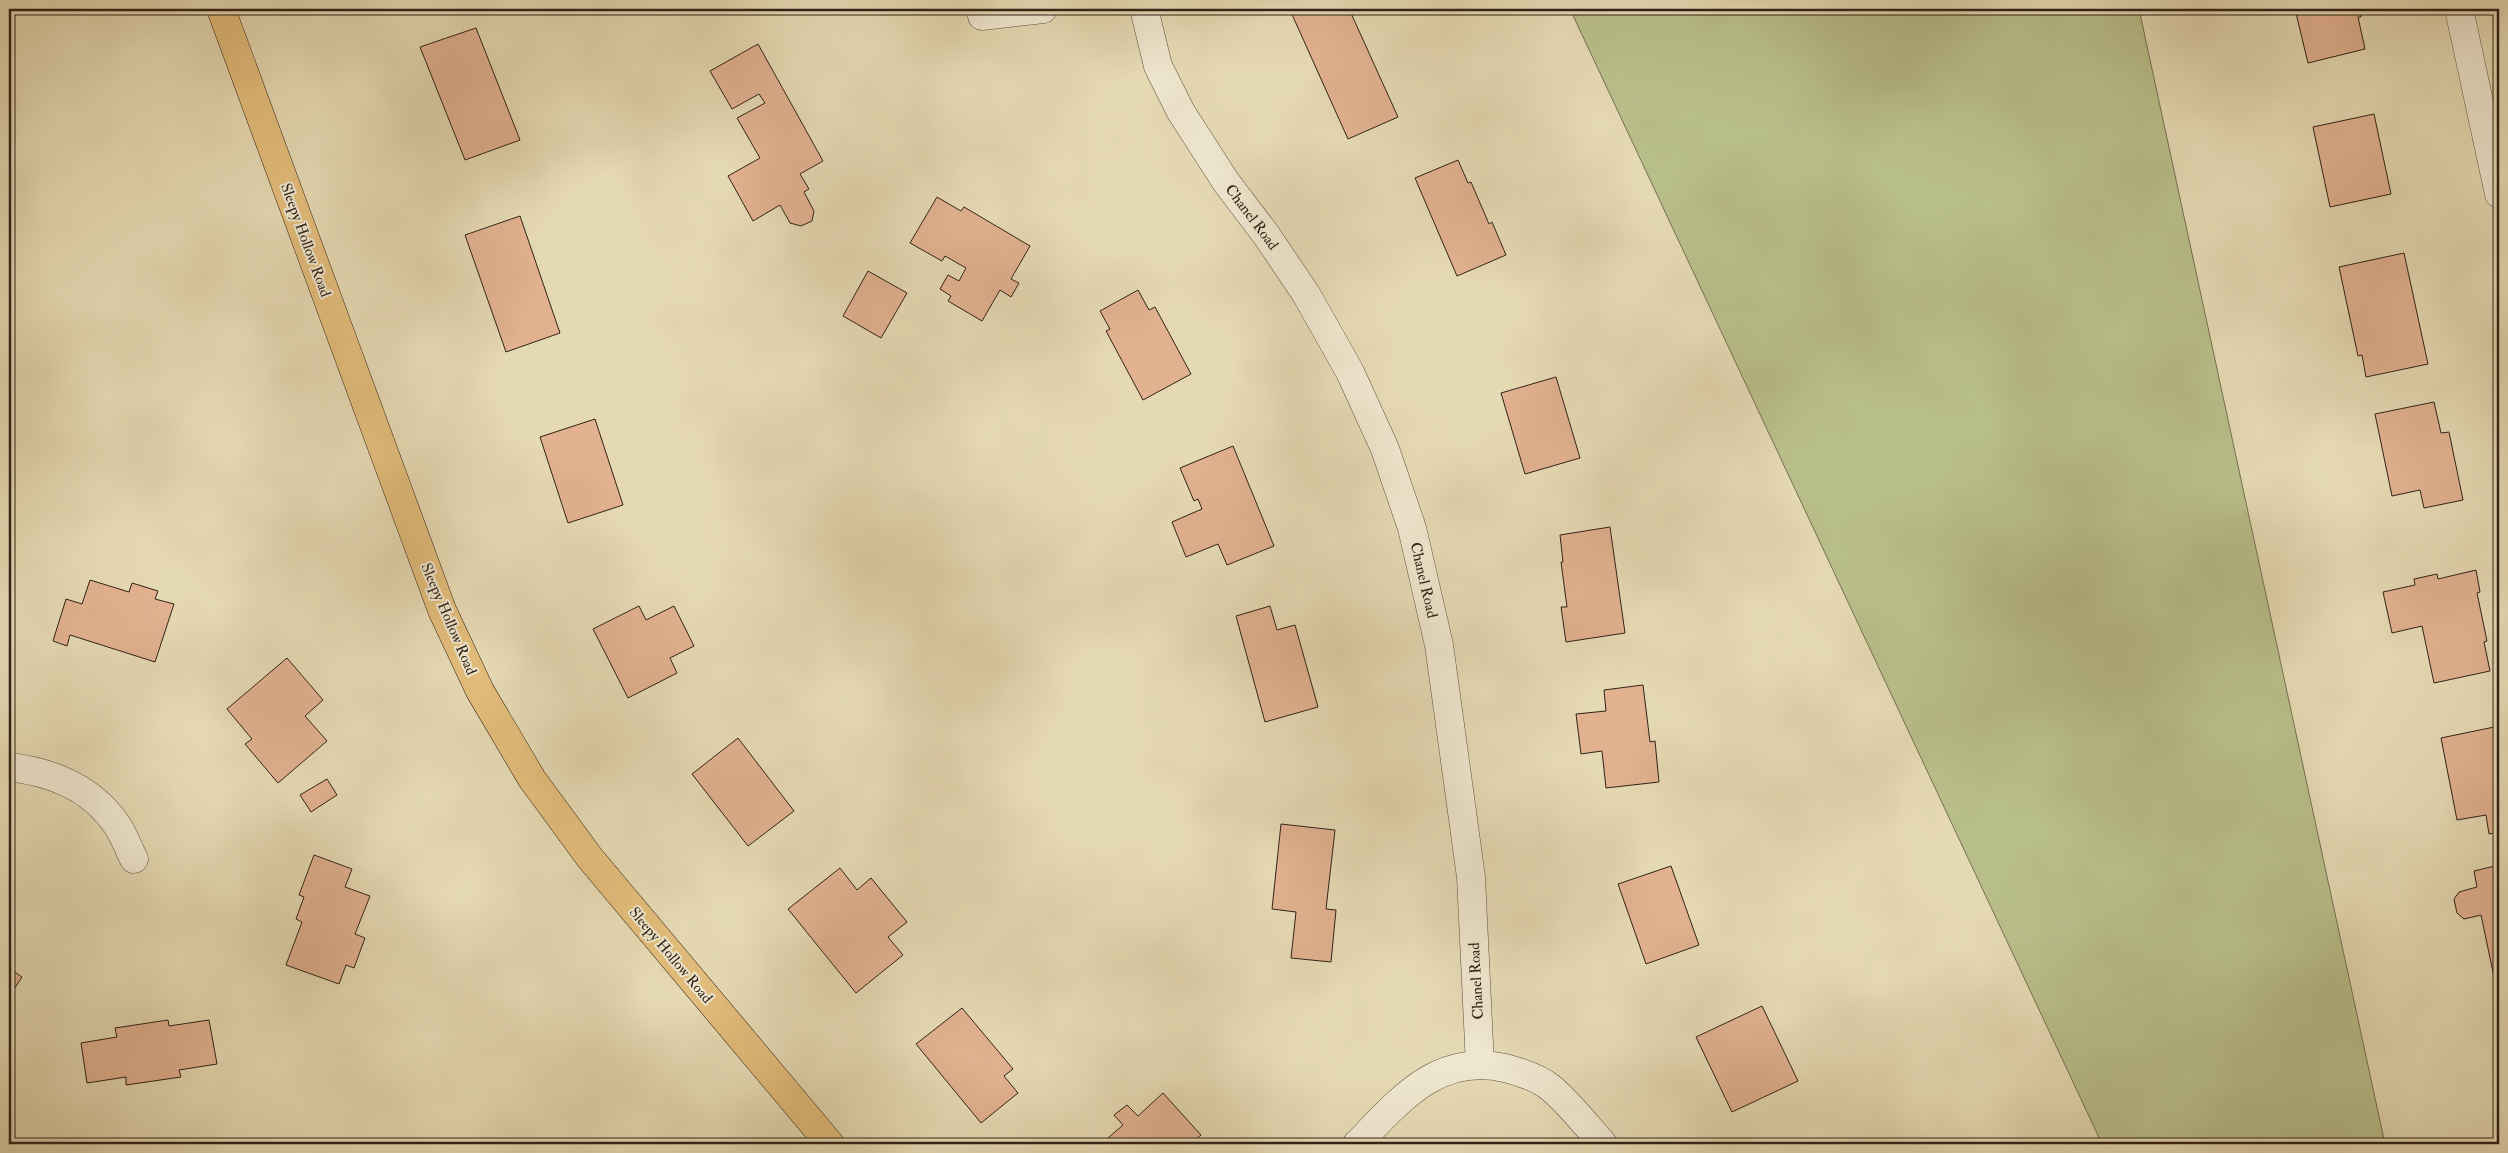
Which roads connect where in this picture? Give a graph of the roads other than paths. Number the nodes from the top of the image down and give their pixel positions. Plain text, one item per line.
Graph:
1 (220, 9) edge
2 (1043, 9) edge
3 (1144, 9) edge
4 (2459, 9) edge
5 (982, 16) dead end
6 (2499, 194) edge
7 (9, 767) edge
8 (134, 859) dead end
9 (1480, 1065) junction
10 (830, 1144) edge
11 (1358, 1144) edge
12 (1603, 1144) edge

1 - 10 main road, Sleepy Hollow Road
2 - 5 street
3 - 9 street, Chanel Road
4 - 6 street
7 - 8 street
9 - 11 street
9 - 12 street

